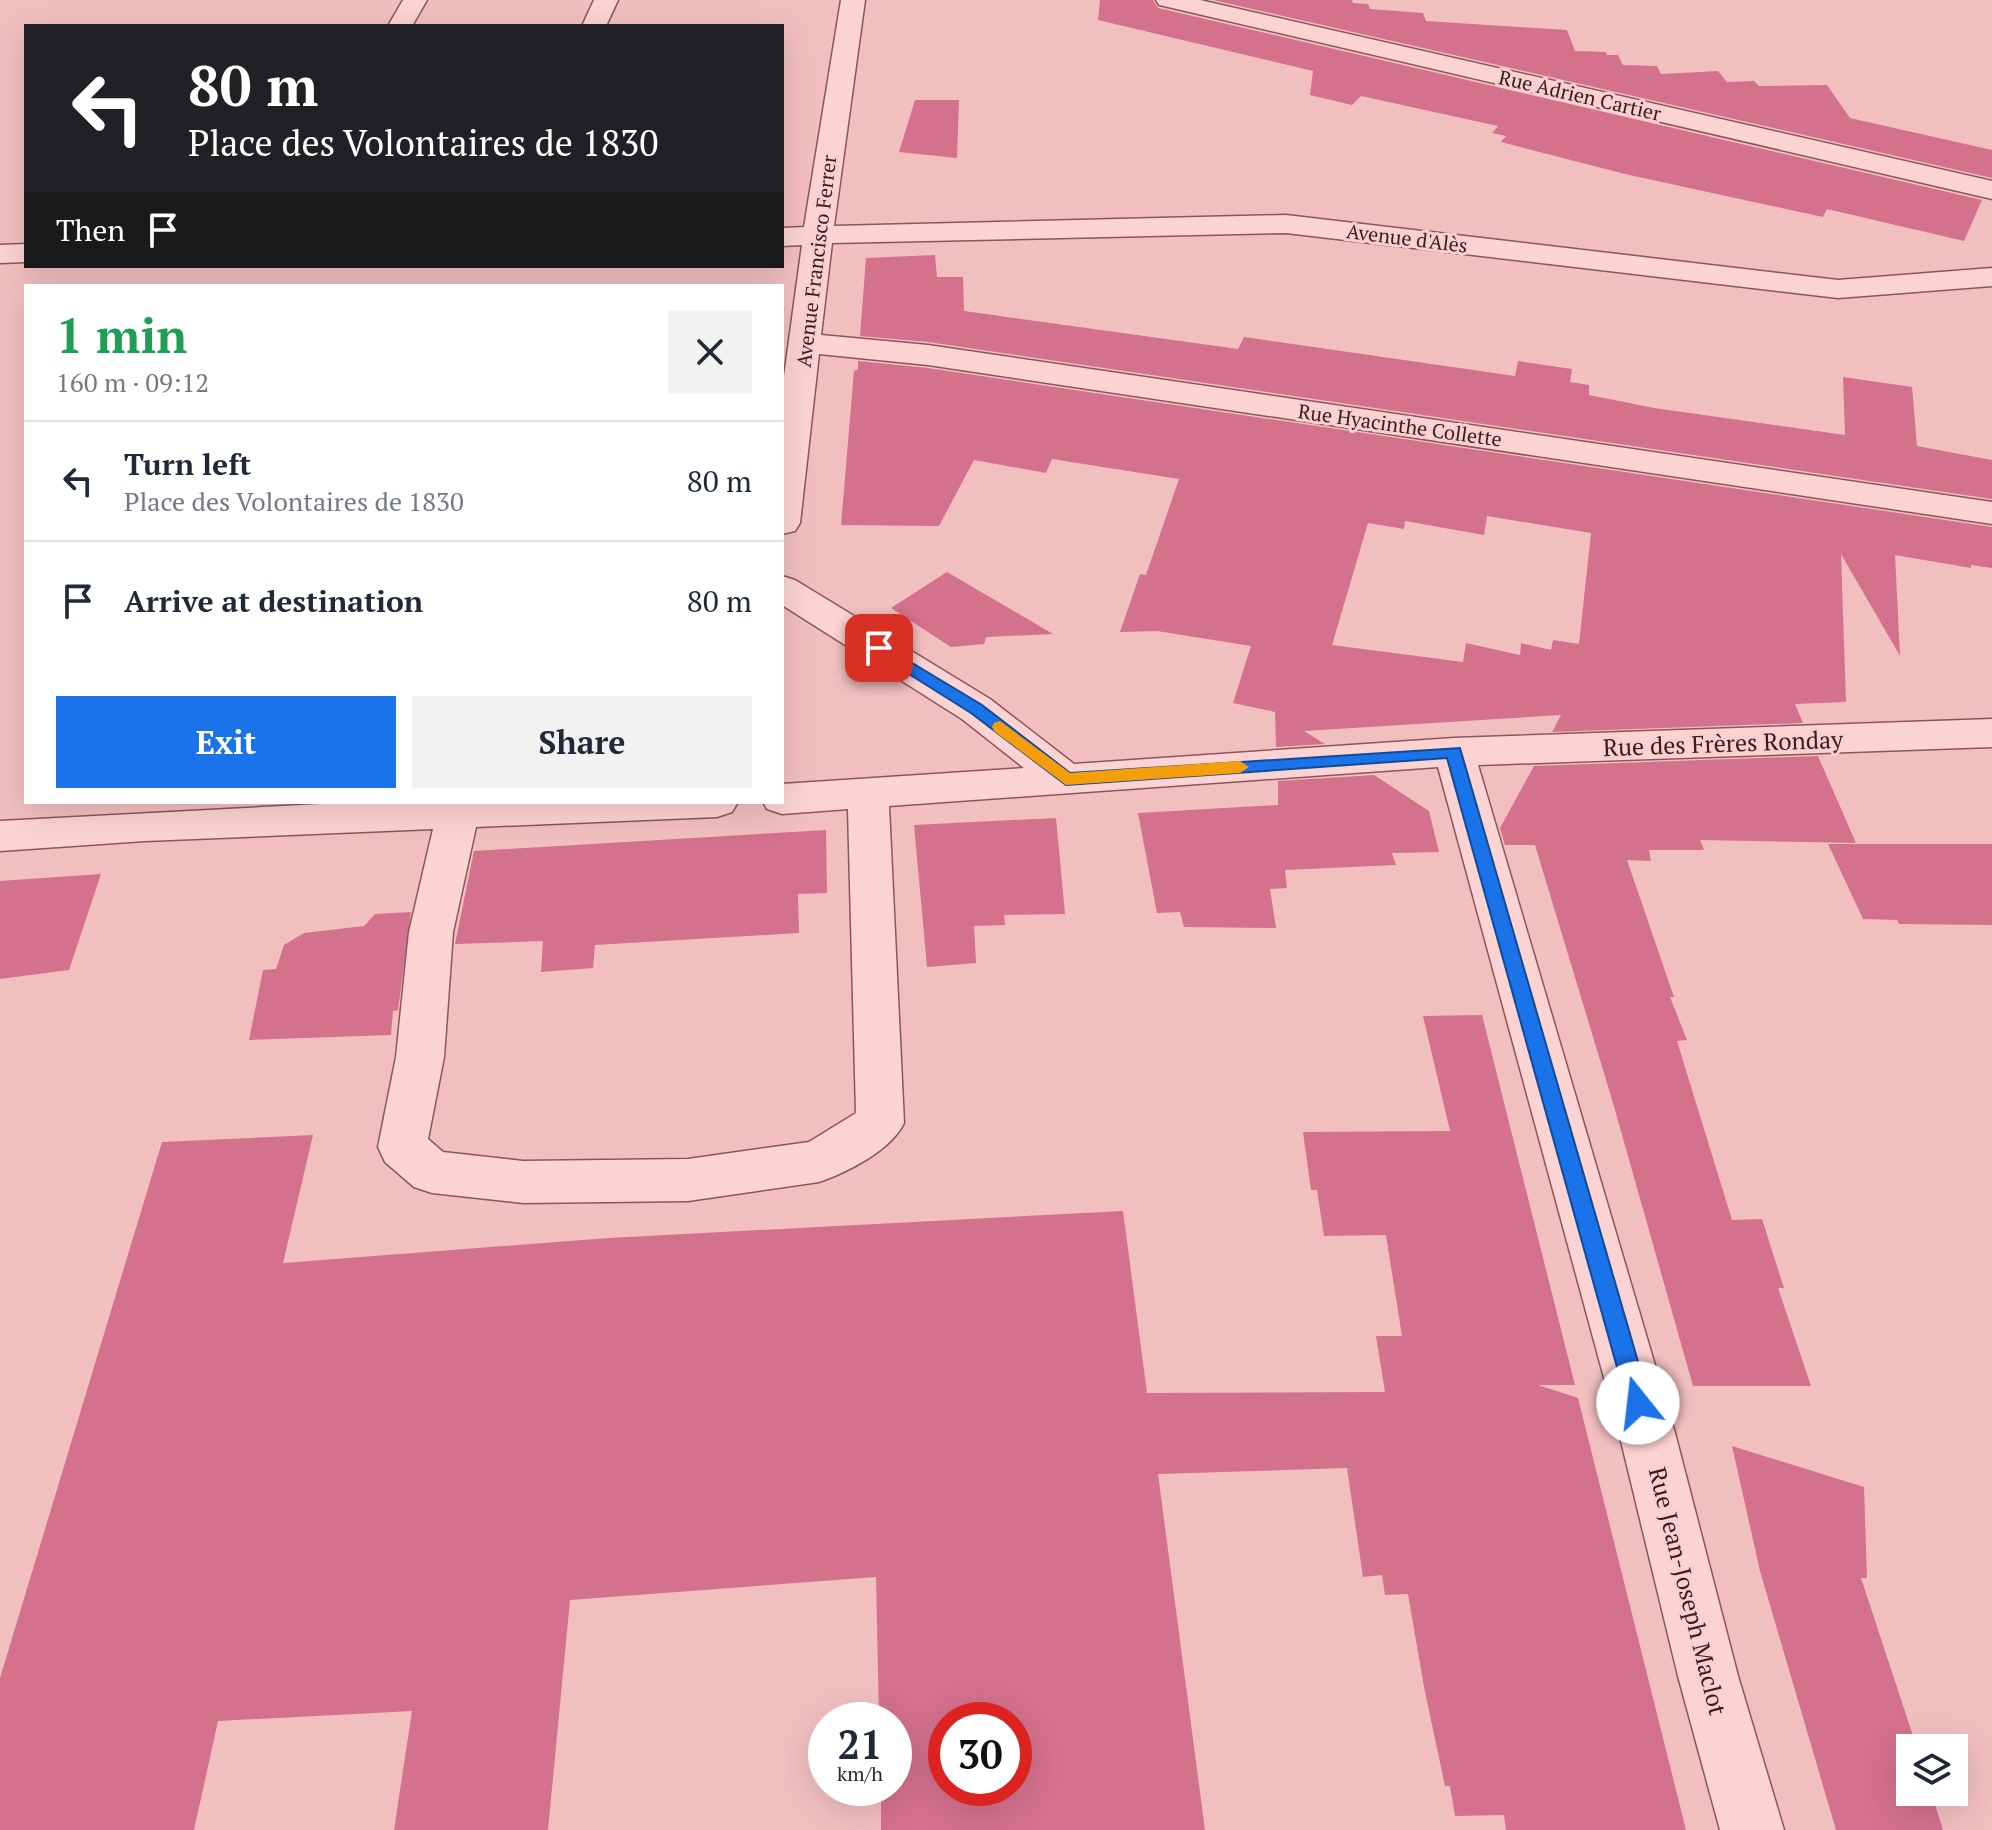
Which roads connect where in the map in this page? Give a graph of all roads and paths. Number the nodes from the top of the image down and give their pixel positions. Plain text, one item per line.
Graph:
1 (415, 0) edge
2 (606, 0) edge
3 (853, 0) edge
4 (1168, 0) edge
5 (401, 24) edge
6 (595, 24) edge
7 (1992, 190) edge
8 (784, 237) edge
9 (819, 238) junction
10 (24, 253) edge
11 (0, 254) edge
12 (1992, 277) edge
13 (807, 343) junction
14 (784, 509) edge
15 (1992, 513) edge
16 (784, 589) edge
17 (1992, 733) edge
18 (1454, 752) junction
19 (1066, 779) junction
20 (868, 796) junction
21 (784, 799) edge
22 (184, 804) edge
23 (646, 804) edge
24 (432, 810) edge
25 (145, 826) junction
26 (0, 836) edge
27 (1752, 1830) edge

1 - 5 street
2 - 6 street
3 - 9 street, Avenue Francisco Ferrer
4 - 7 street, Rue Adrien Cartier
8 - 9 street, Avenue d'Alès
9 - 12 street, Avenue d'Alès
9 - 13 street, Avenue Francisco Ferrer
10 - 11 street
13 - 14 street, Avenue Francisco Ferrer
13 - 15 street, Rue Hyacinthe Collette
16 - 19 street
17 - 18 street, Rue des Frères Ronday
18 - 19 street, Rue des Frères Ronday
18 - 27 street, Rue Jean-Joseph Maclot
19 - 20 street, Rue des Frères Ronday
20 - 21 street, Rue des Frères Ronday
20 - 24 street
22 - 25 street
23 - 24 street
24 - 25 street
25 - 26 street

